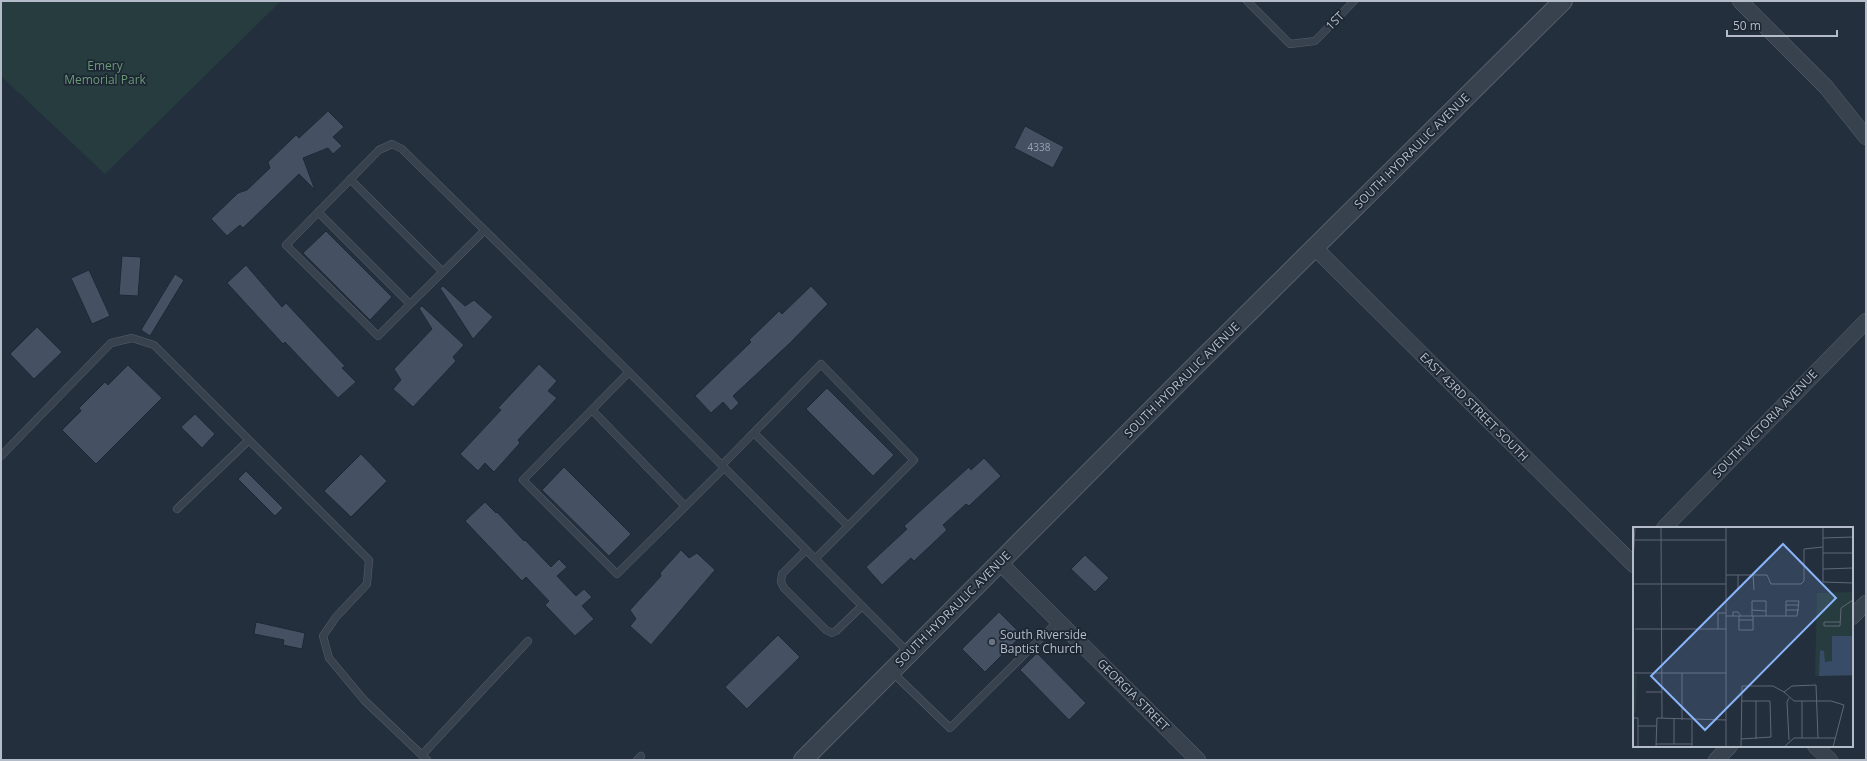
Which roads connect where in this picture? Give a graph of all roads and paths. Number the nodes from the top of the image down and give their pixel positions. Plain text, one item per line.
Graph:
1 (1247, 1) edge
2 (1354, 1) edge
3 (1563, 1) edge
4 (1740, 1) edge
5 (1866, 137) edge
6 (350, 179) junction
7 (318, 212) junction
8 (484, 231) junction
9 (1315, 248) junction
10 (443, 272) junction
11 (410, 304) junction
12 (1866, 320) edge
13 (629, 372) junction
14 (592, 410) junction
15 (754, 433) junction
16 (249, 440) junction
17 (1, 456) edge
18 (723, 467) junction
19 (685, 506) junction
20 (177, 509) dead end
21 (848, 526) junction
22 (1665, 527) edge
23 (806, 550) junction
24 (815, 559) junction
25 (1633, 562) edge
26 (1000, 563) junction
27 (1866, 603) edge
28 (862, 606) junction
29 (1853, 616) edge
30 (1058, 621) junction
31 (528, 641) dead end
32 (909, 654) junction
33 (891, 671) junction
34 (1729, 747) edge
35 (1817, 747) edge
36 (424, 757) edge
37 (803, 760) edge
38 (1198, 760) edge
39 (1716, 760) edge
40 (1830, 760) edge

1 - 2 lane, 1ST
3 - 9 street, SOUTH HYDRAULIC AVENUE
4 - 5 street
6 - 7 lane
6 - 8 lane
6 - 10 lane
7 - 11 lane
7 - 11 lane
8 - 10 lane
8 - 13 lane
9 - 25 street, EAST 43RD STREET SOUTH
9 - 26 street, SOUTH HYDRAULIC AVENUE
10 - 11 lane
12 - 22 street, SOUTH VICTORIA AVENUE
13 - 14 lane
13 - 18 lane
14 - 19 lane
14 - 19 lane
15 - 18 lane
15 - 21 lane
15 - 21 lane
16 - 17 lane
16 - 20 lane
16 - 36 lane
18 - 19 lane
18 - 23 lane
21 - 24 lane
23 - 24 lane
23 - 28 lane
24 - 28 lane
26 - 30 street, GEORGIA STREET
26 - 32 street, SOUTH HYDRAULIC AVENUE
27 - 29 street
28 - 32 lane
30 - 33 lane
30 - 38 street, GEORGIA STREET
31 - 36 lane
32 - 33 street, SOUTH HYDRAULIC AVENUE
33 - 37 street, SOUTH HYDRAULIC AVENUE
34 - 39 street
35 - 40 street

